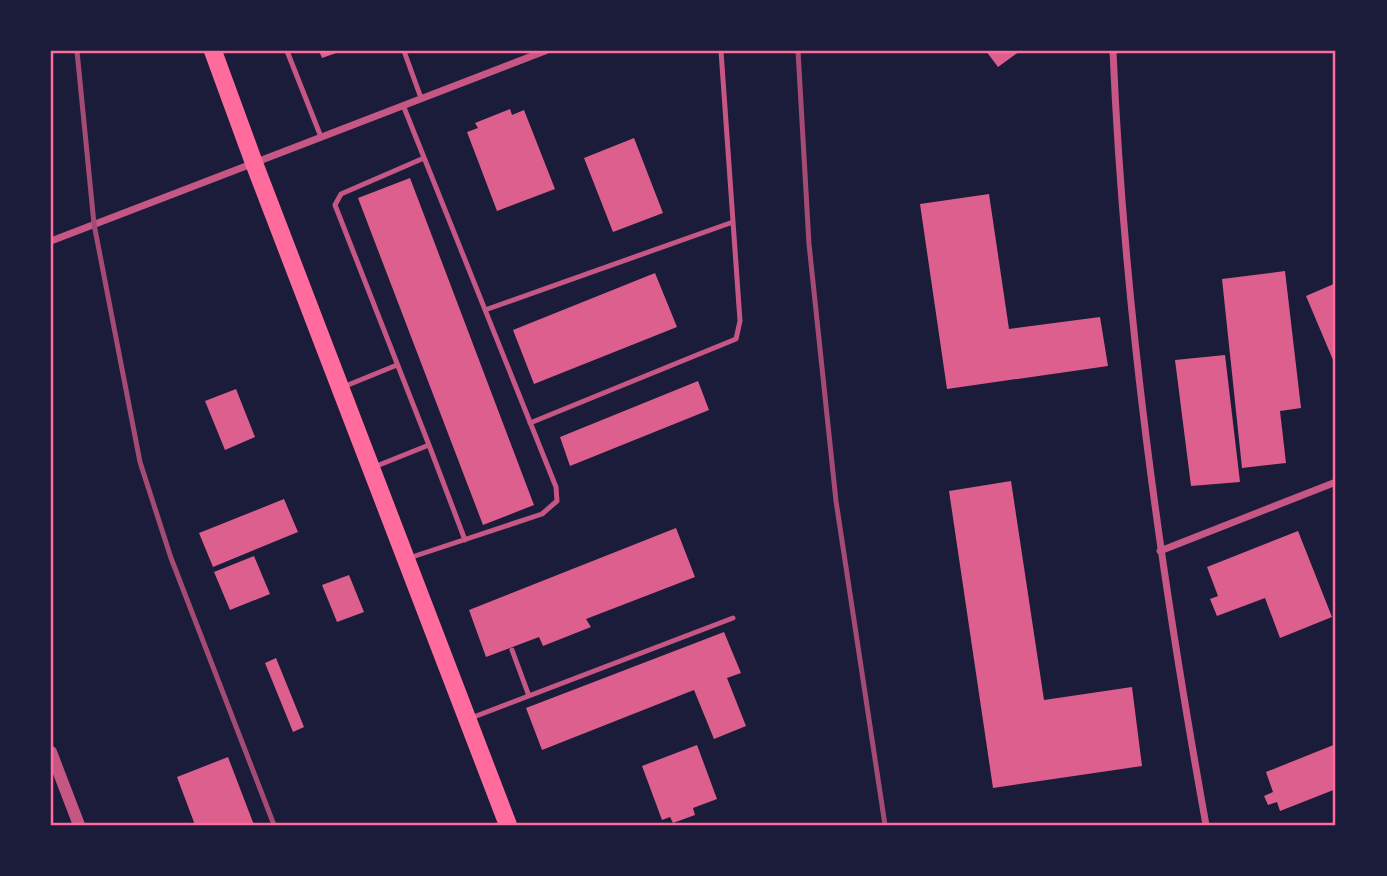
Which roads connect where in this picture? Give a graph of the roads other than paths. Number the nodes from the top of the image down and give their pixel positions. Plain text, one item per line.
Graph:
1 (213, 51) edge
2 (287, 51) edge
3 (404, 51) edge
4 (545, 51) edge
5 (721, 51) edge
6 (1113, 51) edge
7 (421, 98) junction
8 (403, 105) junction
9 (321, 137) junction
10 (424, 158) junction
11 (254, 163) junction
12 (733, 222) junction
13 (51, 241) edge
14 (485, 310) junction
15 (397, 365) junction
16 (340, 389) junction
17 (530, 423) junction
18 (429, 445) junction
19 (371, 469) junction
20 (1336, 482) edge
21 (465, 540) junction
22 (1160, 551) junction
23 (406, 559) junction
24 (733, 618) dead end
25 (512, 650) dead end
26 (529, 696) junction
27 (468, 719) junction
28 (51, 752) edge
29 (79, 825) edge
30 (508, 825) edge
31 (1206, 825) edge

1 - 11 main road
2 - 9 lane
3 - 7 lane
4 - 7 street
5 - 12 lane
6 - 22 street
7 - 8 street
8 - 9 street
8 - 10 lane
9 - 11 street
10 - 14 lane
10 - 15 lane
11 - 13 street
11 - 16 main road
12 - 14 lane
12 - 17 lane
14 - 17 lane
15 - 16 lane
15 - 18 lane
16 - 19 main road
17 - 21 lane
18 - 19 lane
18 - 21 lane
19 - 23 main road
20 - 22 street
21 - 23 lane
22 - 31 street
23 - 27 main road
24 - 26 lane
25 - 26 lane
26 - 27 lane
27 - 30 main road
28 - 29 street

